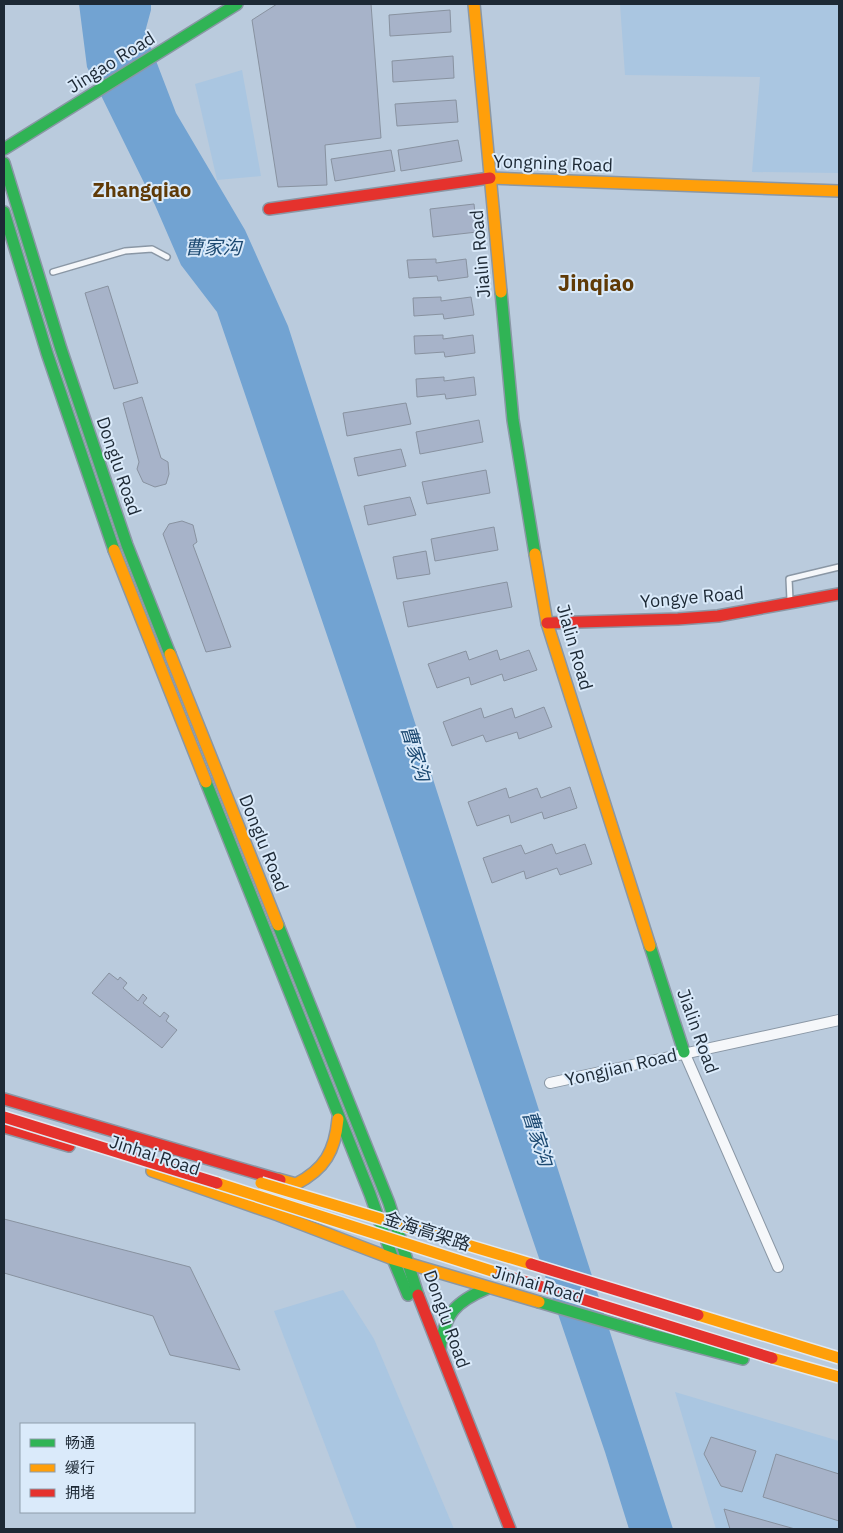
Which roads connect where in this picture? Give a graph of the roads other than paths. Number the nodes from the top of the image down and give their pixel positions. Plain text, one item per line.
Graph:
1 (237, 4) edge
2 (474, 4) edge
3 (4, 149) edge
4 (4, 163) edge
5 (491, 178) junction
6 (839, 191) edge
7 (269, 210) dead end
8 (4, 212) edge
9 (167, 257) dead end
10 (53, 272) dead end
11 (839, 568) edge
12 (839, 594) edge
13 (790, 603) junction
14 (547, 623) junction
15 (839, 1020) edge
16 (684, 1052) junction
17 (550, 1083) dead end
18 (4, 1099) edge
19 (4, 1106) edge
20 (338, 1115) junction
21 (4, 1117) edge
22 (4, 1127) edge
23 (272, 1178) junction
24 (266, 1198) junction
25 (376, 1210) junction
26 (393, 1215) junction
27 (393, 1259) junction
28 (408, 1263) junction
29 (778, 1267) dead end
30 (488, 1288) junction
31 (839, 1349) edge
32 (440, 1353) junction
33 (839, 1358) edge
34 (839, 1377) edge
35 (839, 1383) edge
36 (499, 1529) edge
37 (510, 1529) edge

1 - 3 main road, Jingao Road
2 - 5 main road, Jialin Road
4 - 26 main road, Donglu Road
5 - 6 main road, Yongning Road
5 - 7 main road, Yongning Road
5 - 14 main road, Jialin Road
8 - 20 main road, Donglu Road
9 - 10 lane
11 - 13 lane
12 - 13 main road, Yongye Road
13 - 14 main road, Yongye Road
14 - 16 main road, Jialin Road
15 - 16 street, Yongjian Road
16 - 17 street, Yongjian Road
16 - 29 street, Jialin Road
18 - 23 main road, Jinhai Road
19 - 33 main road, 金海高架路, bridge
20 - 23 main road
20 - 25 main road, Donglu Road
21 - 24 main road, 金海高架路, bridge
22 - 27 main road, Jinhai Road
23 - 25 main road, Jinhai Road
24 - 34 main road, 金海高架路, bridge
24 - 35 main road, bridge
25 - 26 main road, Jinhai Road
25 - 27 main road, Donglu Road
26 - 28 main road, Donglu Road
26 - 31 main road, Jinhai Road
27 - 28 main road, Jinhai Road
27 - 36 main road, Donglu Road
28 - 30 main road, Jinhai Road
28 - 32 main road, Donglu Road
30 - 32 main road
30 - 35 main road, Jinhai Road
32 - 37 main road, Donglu Road

